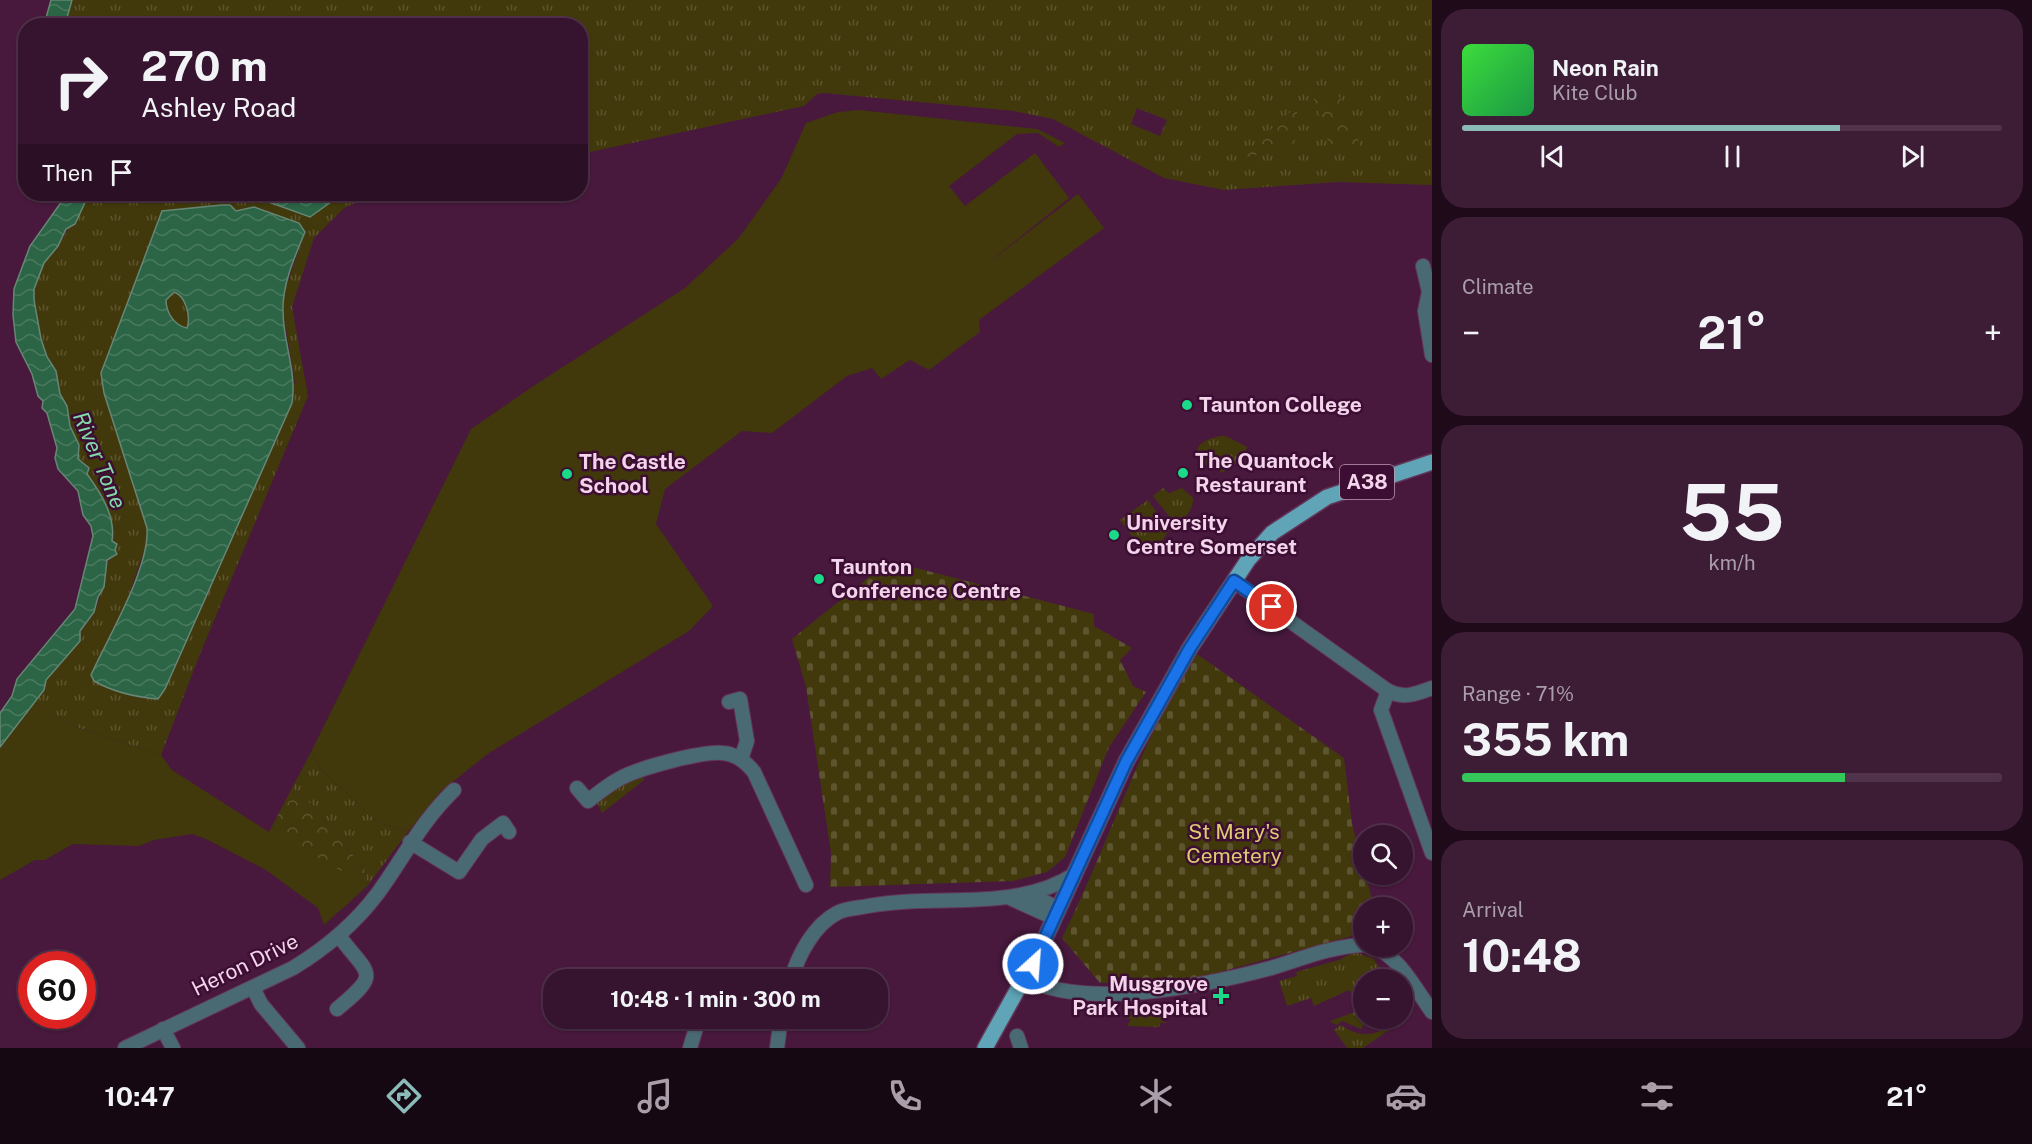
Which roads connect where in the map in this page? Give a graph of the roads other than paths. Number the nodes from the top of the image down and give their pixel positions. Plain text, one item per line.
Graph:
1 (1423, 266) dead end
2 (1432, 355) edge
3 (1432, 462) edge
4 (1234, 581) junction
5 (1432, 688) edge
6 (1388, 691) junction
7 (729, 702) dead end
8 (741, 759) junction
9 (577, 788) dead end
10 (454, 790) dead end
11 (503, 823) dead end
12 (410, 842) junction
13 (1432, 853) edge
14 (1075, 874) junction
15 (806, 885) dead end
16 (1029, 894) junction
17 (1008, 897) junction
18 (1057, 914) junction
19 (339, 936) junction
20 (1353, 947) edge
21 (1390, 957) edge
22 (796, 969) edge
23 (1025, 978) junction
24 (253, 988) junction
25 (337, 1009) dead end
26 (1432, 1012) edge
27 (163, 1029) junction
28 (696, 1029) edge
29 (780, 1029) edge
30 (125, 1048) edge
31 (174, 1048) edge
32 (298, 1048) edge
33 (690, 1048) edge
34 (777, 1048) edge
35 (985, 1048) edge

1 - 2 street
3 - 4 main road, A38
4 - 6 street
4 - 14 main road, A38
5 - 6 street
6 - 13 street
7 - 8 street
8 - 9 street
8 - 15 street
10 - 12 street, Heron Drive
11 - 12 street
12 - 19 street, Heron Drive
14 - 16 street
14 - 18 main road, A38
16 - 17 street
16 - 18 street
17 - 18 street
17 - 22 street
18 - 23 main road, A38
19 - 24 street, Heron Drive
19 - 25 street
20 - 23 street
21 - 26 street
23 - 35 main road, A38
24 - 27 street, Heron Drive
24 - 32 street
27 - 30 street, Heron Drive
27 - 31 street
28 - 33 street
29 - 34 street

